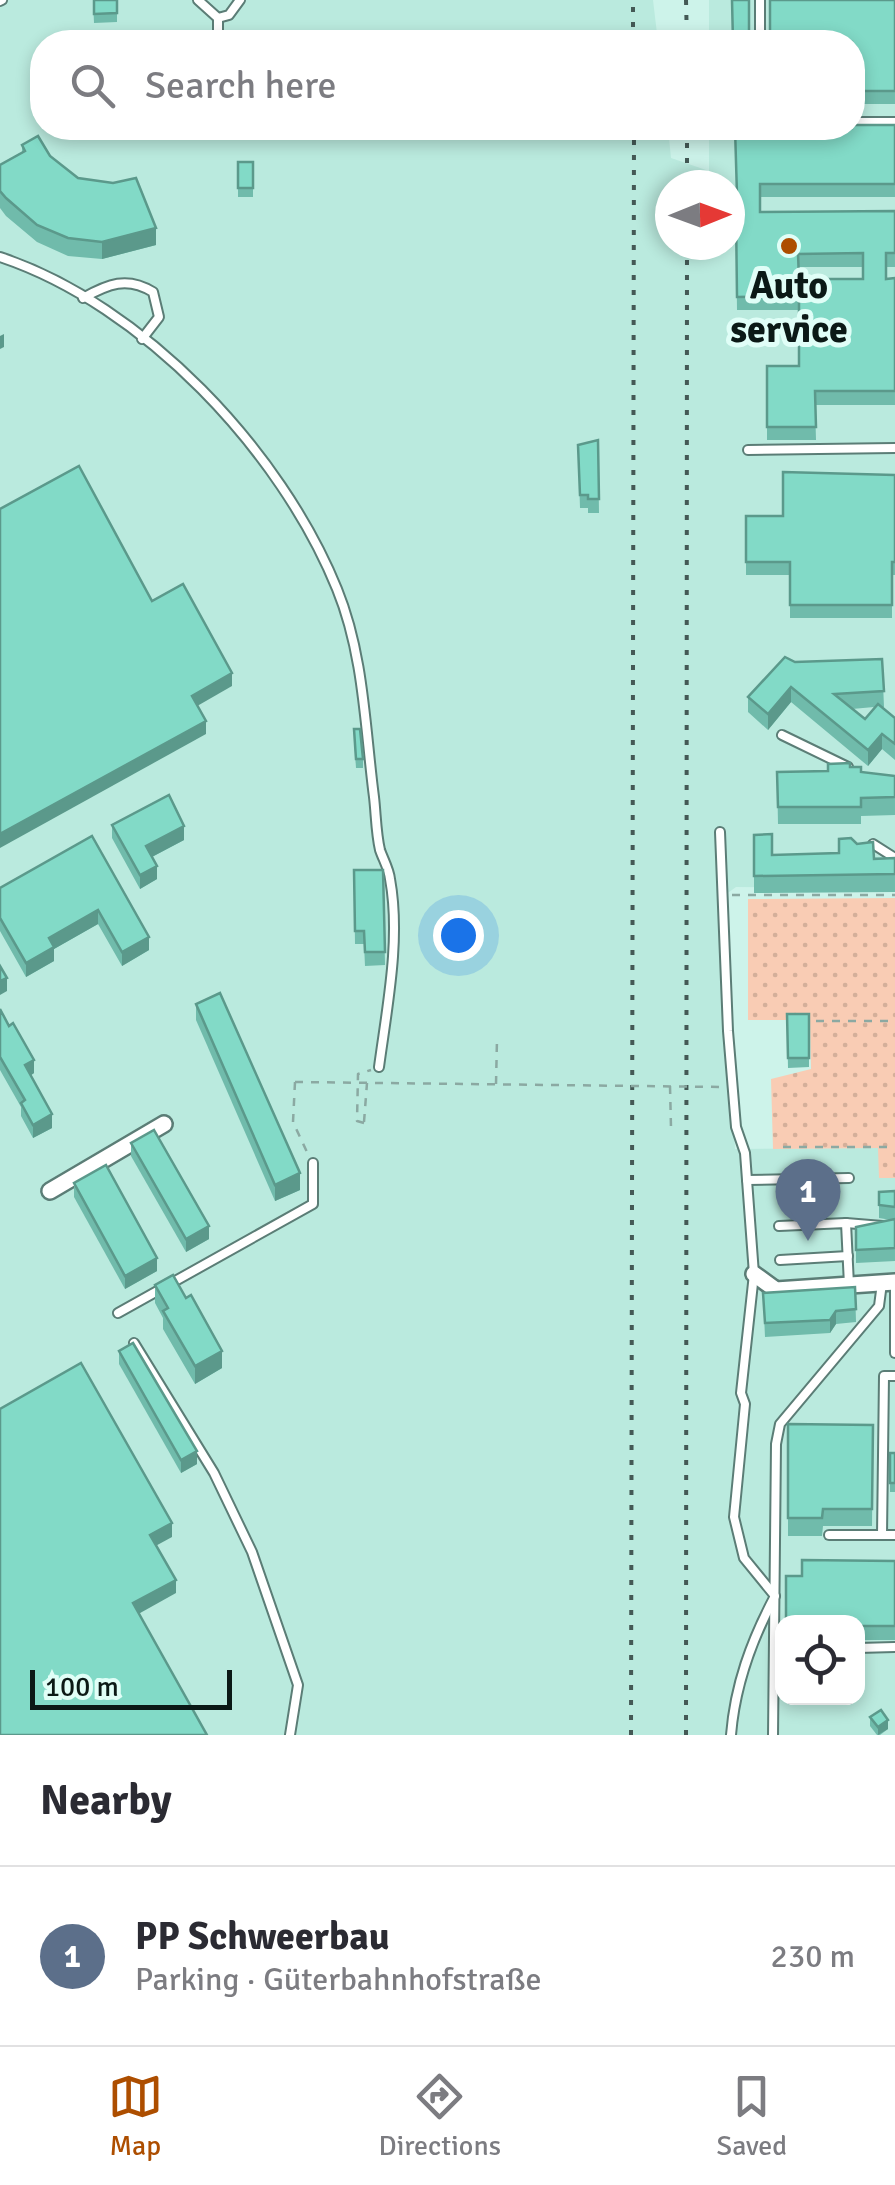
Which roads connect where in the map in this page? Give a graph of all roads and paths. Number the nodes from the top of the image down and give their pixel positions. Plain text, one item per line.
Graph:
1 (198, 0) edge
2 (240, 0) edge
3 (760, 0) edge
4 (218, 18) junction
5 (218, 30) edge
6 (760, 30) edge
7 (865, 122) edge
8 (895, 122) edge
9 (0, 257) edge
10 (83, 298) junction
11 (142, 339) junction
12 (895, 448) edge
13 (748, 450) dead end
14 (782, 735) dead end
15 (860, 773) edge
16 (720, 832) dead end
17 (873, 844) edge
18 (895, 858) edge
19 (725, 894) junction
20 (895, 895) edge
21 (816, 1021) dead end
22 (895, 1021) edge
23 (497, 1039) dead end
24 (379, 1068) joint
25 (367, 1083) junction
26 (496, 1084) junction
27 (670, 1086) junction
28 (722, 1087) dead end
29 (164, 1124) dead end
30 (671, 1128) dead end
31 (783, 1147) dead end
32 (895, 1147) edge
33 (313, 1164) joint
34 (849, 1178) dead end
35 (747, 1180) junction
36 (50, 1191) dead end
37 (846, 1222) junction
38 (779, 1226) dead end
39 (895, 1227) edge
40 (848, 1256) junction
41 (780, 1260) dead end
42 (754, 1274) junction
43 (891, 1282) edge
44 (849, 1285) junction
45 (118, 1313) dead end
46 (134, 1342) edge
47 (895, 1354) edge
48 (895, 1376) edge
49 (829, 1535) dead end
50 (882, 1535) junction
51 (895, 1535) edge
52 (774, 1596) junction
53 (865, 1648) edge
54 (895, 1648) edge
55 (290, 1735) edge
56 (732, 1735) edge
57 (773, 1735) edge

1 - 4 lane
2 - 4 lane
3 - 6 lane
4 - 5 lane
7 - 8 lane
9 - 10 lane
10 - 11 lane
10 - 11 lane
11 - 24 lane
12 - 13 lane
14 - 15 lane
16 - 19 lane
17 - 18 lane
19 - 20 path
19 - 35 lane
21 - 22 path
23 - 26 path
24 - 25 path
25 - 26 path, bridge
25 - 33 path, bridge
26 - 27 path, bridge
27 - 28 path, bridge
27 - 30 path
29 - 36 street
31 - 32 path
33 - 45 lane
34 - 35 lane
35 - 42 lane
37 - 38 lane
37 - 39 lane
37 - 40 lane
40 - 41 lane
40 - 44 lane
42 - 44 street
42 - 52 lane
43 - 44 street
43 - 47 lane
43 - 52 lane
46 - 55 lane
48 - 50 lane
49 - 50 lane
50 - 51 lane
52 - 56 lane
52 - 57 lane
53 - 54 lane

